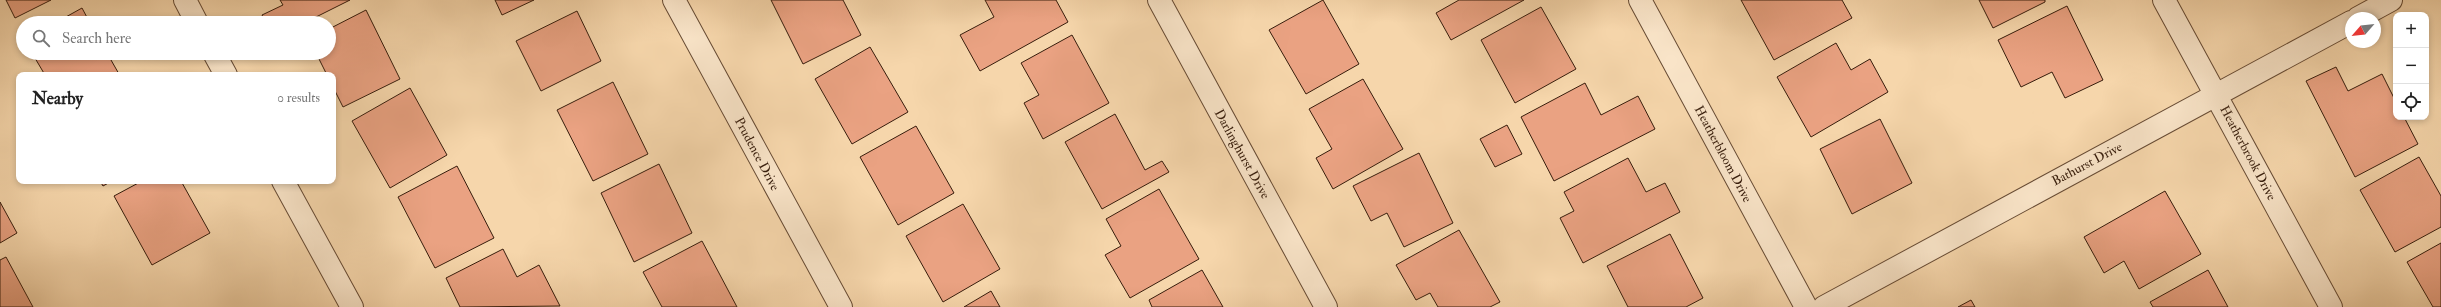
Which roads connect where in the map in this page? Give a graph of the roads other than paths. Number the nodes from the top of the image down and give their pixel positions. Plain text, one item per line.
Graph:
1 (185, 0) edge
2 (674, 0) edge
3 (1159, 0) edge
4 (1640, 0) edge
5 (2164, 0) edge
6 (2391, 0) edge
7 (2369, 12) edge
8 (193, 16) edge
9 (2345, 25) edge
10 (218, 60) edge
11 (224, 72) edge
12 (2216, 95) junction
13 (285, 184) edge
14 (352, 307) edge
15 (841, 307) edge
16 (1326, 307) edge
17 (1806, 307) edge
18 (1824, 307) edge
19 (2331, 307) edge

1 - 8 street
2 - 15 street, Prudence Drive
3 - 16 street, Darlinghurst Drive
4 - 17 street, Heatherbloom Drive
5 - 12 street, Heatherbrook Drive
6 - 7 street
9 - 12 street, Bathurst Drive
10 - 11 street
12 - 18 street, Bathurst Drive
12 - 19 street, Heatherbrook Drive
13 - 14 street

